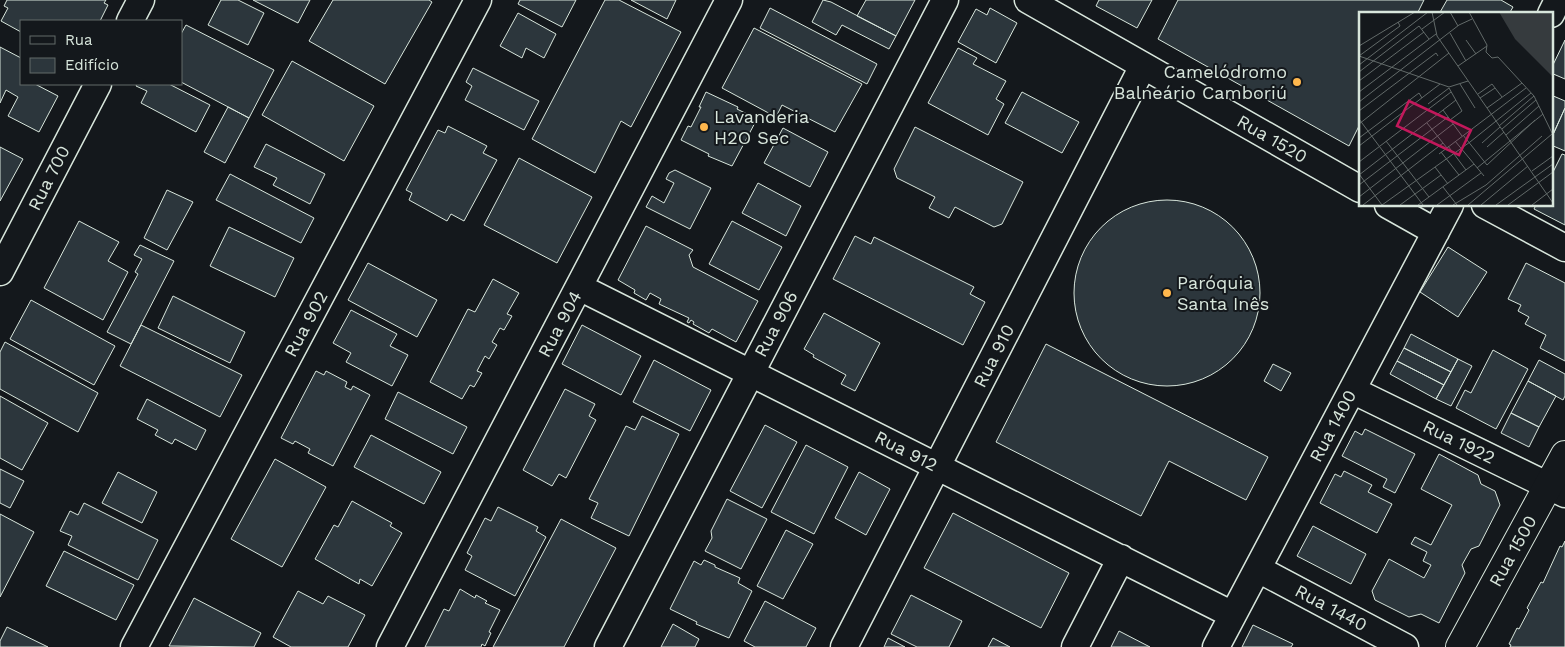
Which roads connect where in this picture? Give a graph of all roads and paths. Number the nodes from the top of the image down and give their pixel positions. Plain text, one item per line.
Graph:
1 (141, 0) edge
2 (478, 0) edge
3 (729, 0) edge
4 (945, 0) edge
5 (1558, 0) edge
6 (1034, 1) edge
7 (1552, 12) edge
8 (131, 20) edge
9 (1144, 66) junction
10 (97, 85) edge
11 (1359, 188) edge
12 (1390, 206) edge
13 (1449, 206) edge
14 (1487, 206) edge
15 (1436, 232) junction
16 (1565, 248) edge
17 (0, 272) edge
18 (579, 287) junction
19 (750, 373) junction
20 (1352, 390) junction
21 (1565, 455) edge
22 (937, 466) junction
23 (1557, 490) edge
24 (1121, 558) junction
25 (1258, 569) junction
26 (1233, 615) junction
27 (134, 647) edge
28 (390, 647) edge
29 (608, 647) edge
30 (844, 647) edge
31 (1075, 647) edge
32 (1216, 647) edge
33 (1405, 647) edge
34 (1460, 647) edge

1 - 8 street
2 - 27 street, Rua 902
3 - 18 street, Rua 904
4 - 19 street, Rua 906
5 - 7 street
6 - 9 street, Rua 1520
9 - 11 street, Rua 1520
9 - 22 street, Rua 910
10 - 17 street, Rua 700
12 - 15 street
13 - 15 street, Rua 1400
14 - 16 street
15 - 20 street, Rua 1400
18 - 19 street, Rua 912
18 - 28 street, Rua 904
19 - 22 street, Rua 912
19 - 29 street, Rua 906
20 - 23 street, Rua 1922
20 - 25 street, Rua 1400
21 - 23 street, Rua 1500
22 - 24 street, Rua 912
22 - 30 street, Rua 910
23 - 34 street, Rua 1500
24 - 26 street, Rua 912
24 - 31 street
25 - 26 street, Rua 1400
25 - 33 street, Rua 1440
26 - 32 street, Rua 1400

